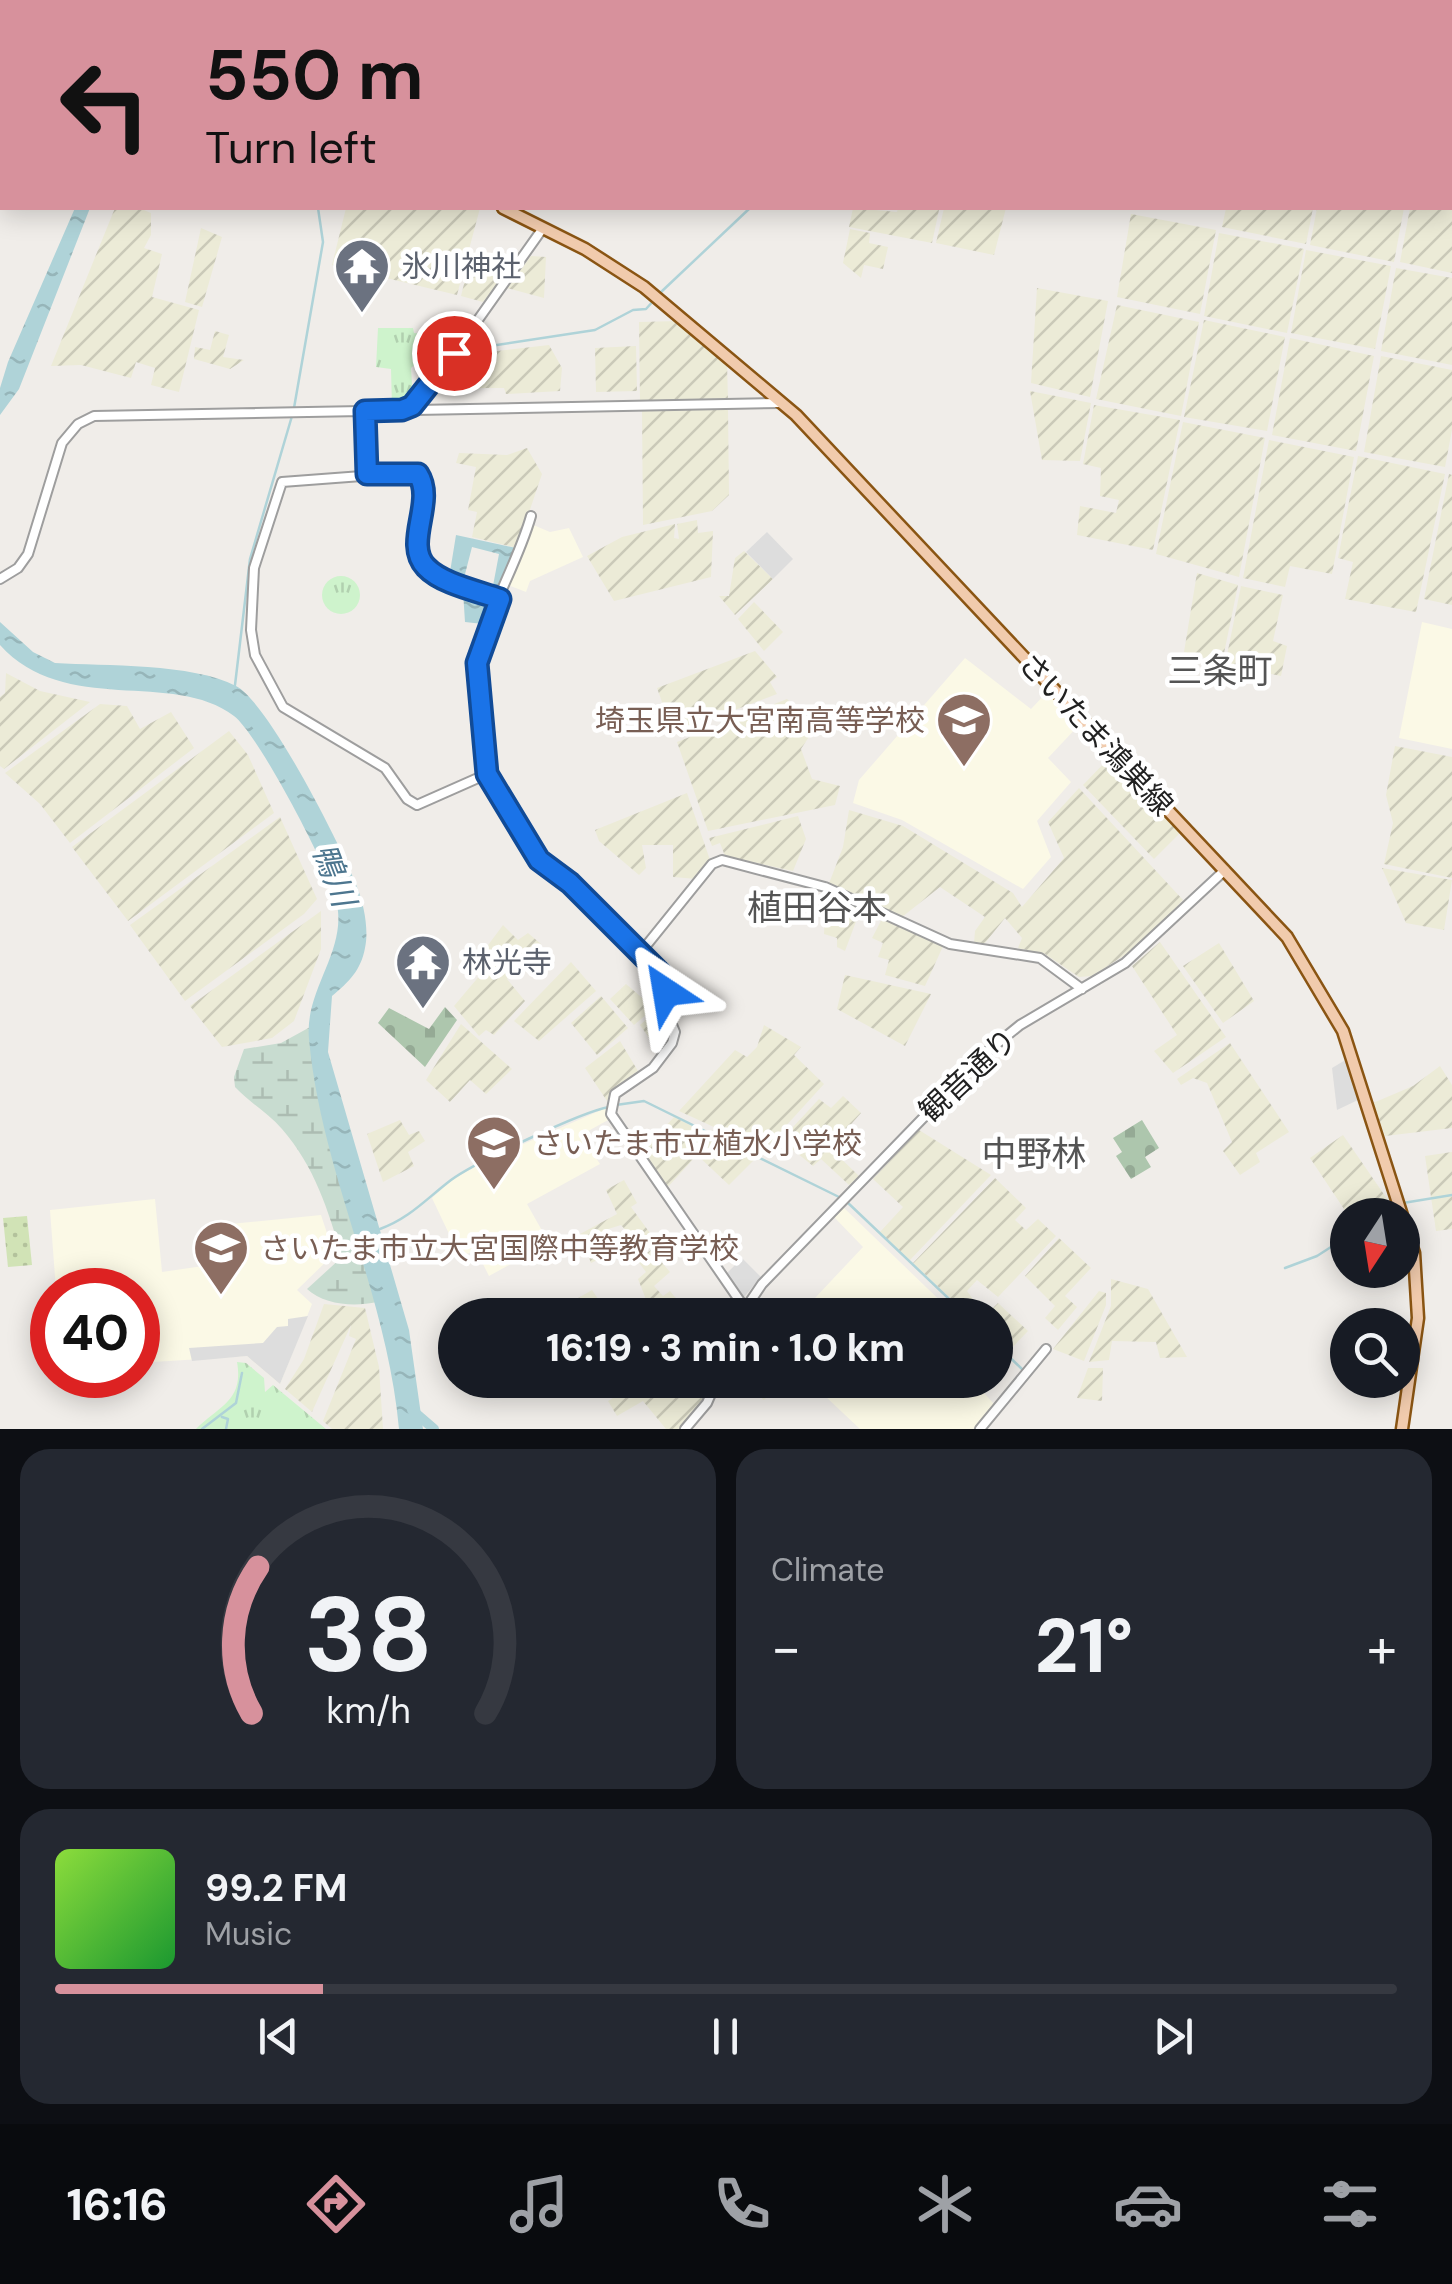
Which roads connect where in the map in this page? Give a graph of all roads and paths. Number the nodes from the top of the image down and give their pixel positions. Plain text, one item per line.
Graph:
1 (507, 210) edge
2 (543, 228) junction
3 (782, 403) junction
4 (402, 410) junction
5 (365, 411) junction
6 (367, 474) junction
7 (531, 516) dead end
8 (0, 579) edge
9 (500, 599) junction
10 (487, 774) junction
11 (1225, 870) junction
12 (641, 952) junction
13 (1082, 989) junction
14 (733, 1298) edge
15 (754, 1298) edge
16 (1046, 1348) dead end
17 (708, 1398) edge
18 (685, 1429) edge
19 (980, 1429) edge
20 (1402, 1429) edge

1 - 2 main road, さいたま鴻巣線
2 - 3 main road, さいたま鴻巣線
2 - 4 street
3 - 4 street
3 - 11 main road, さいたま鴻巣線
4 - 5 street
5 - 6 street
5 - 8 street
6 - 9 street
6 - 10 street
7 - 9 street
9 - 10 street
10 - 12 street
11 - 13 street, 観音通り
11 - 20 main road, さいたま鴻巣線
12 - 13 street
12 - 14 street
13 - 15 street, 観音通り
16 - 19 street
17 - 18 street

